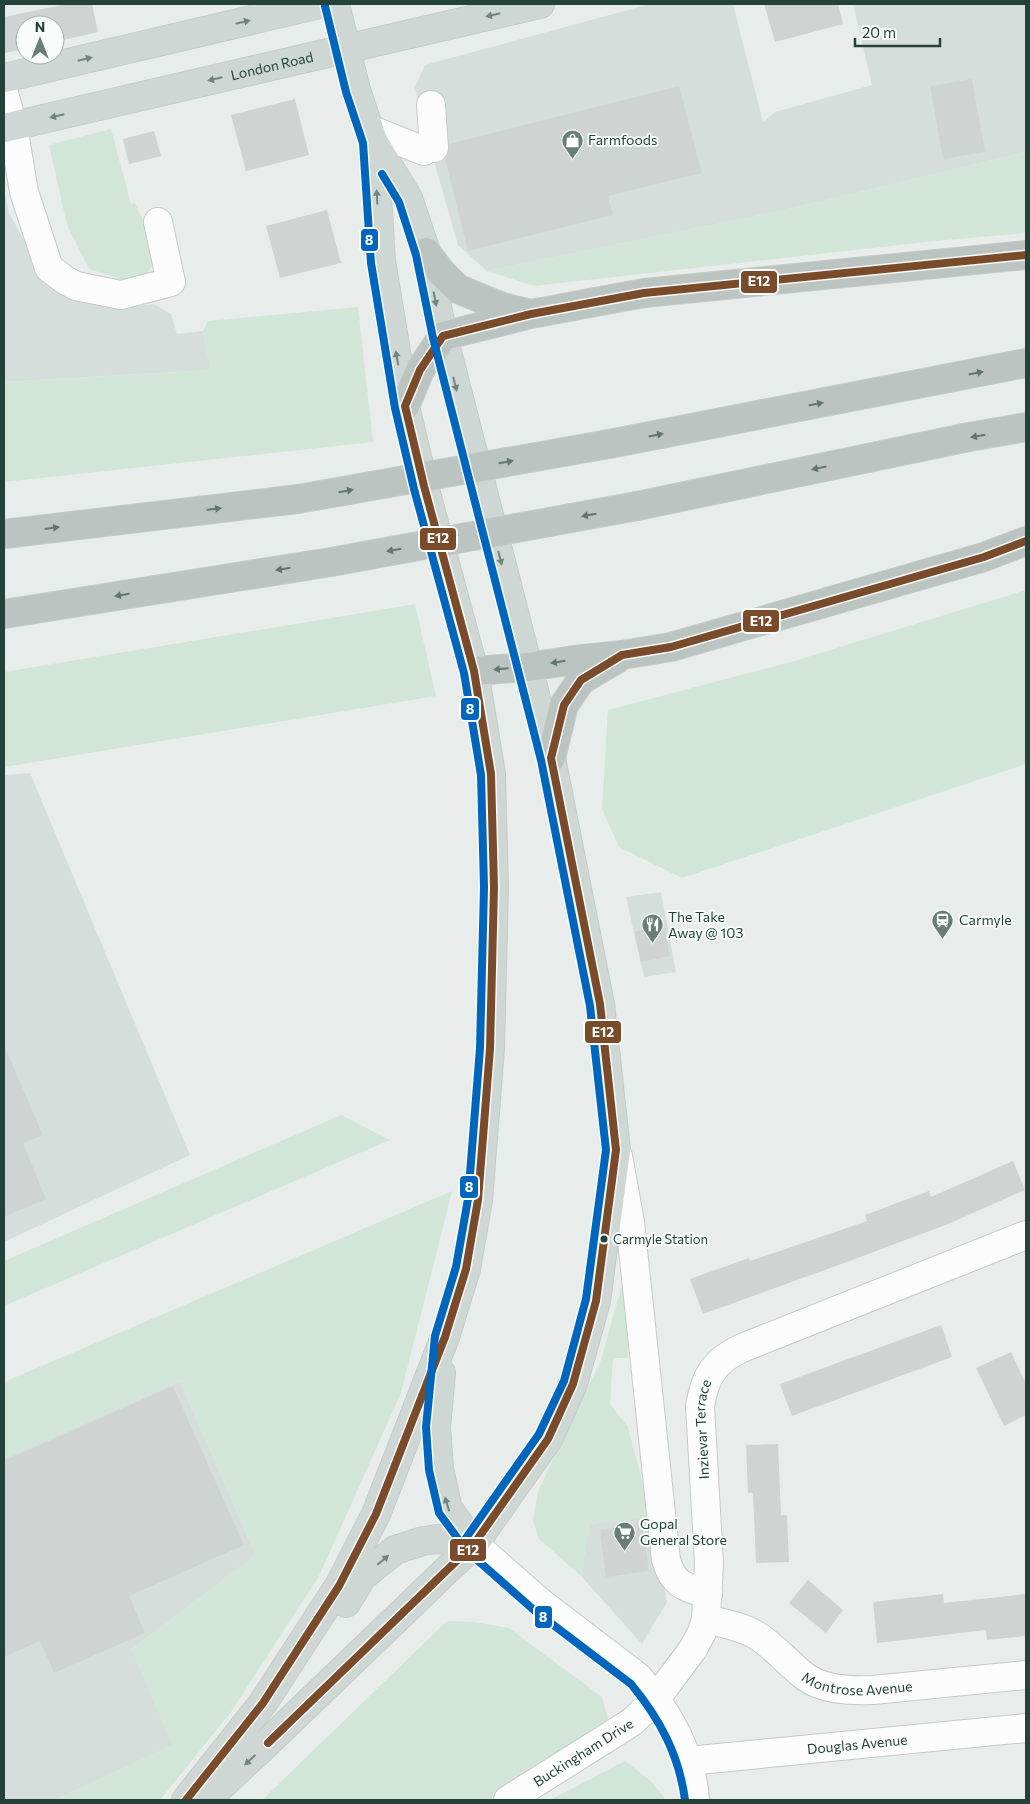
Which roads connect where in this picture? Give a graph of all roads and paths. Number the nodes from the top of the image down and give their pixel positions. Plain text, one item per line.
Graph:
1 (320, 4) edge
2 (335, 4) edge
3 (540, 4) edge
4 (346, 50) junction
5 (4, 78) edge
6 (4, 93) edge
7 (431, 105) dead end
8 (8, 127) edge
9 (371, 135) junction
10 (158, 222) dead end
11 (426, 252) junction
12 (1026, 256) edge
13 (530, 314) junction
14 (443, 336) junction
15 (1026, 363) edge
16 (405, 406) junction
17 (1026, 427) edge
18 (4, 534) edge
19 (1026, 541) edge
20 (4, 614) edge
21 (622, 655) junction
22 (528, 667) junction
23 (474, 671) junction
24 (550, 758) junction
25 (616, 1150) junction
26 (1024, 1241) edge
27 (444, 1338) junction
28 (474, 1544) junction
29 (707, 1606) junction
30 (1026, 1675) edge
31 (655, 1700) junction
32 (263, 1703) junction
33 (1026, 1728) edge
34 (688, 1761) junction
35 (186, 1800) edge
36 (206, 1800) edge
37 (508, 1800) edge
38 (695, 1800) edge

5 -> 1 main road
2 - 4 main road
3 -> 4 main road, London Road
4 -> 8 main road, London Road
4 - 9 main road
6 - 8 street
7 - 9 street
8 - 10 street
9 - 11 main road
16 -> 9 main road
11 - 13 highway
11 -> 14 main road
12 - 13 highway
13 - 14 highway
14 - 16 highway
14 -> 22 main road
18 -> 15 highway, bridge
16 - 23 main road
17 -> 20 highway, bridge
19 - 21 highway
21 -> 22 highway
21 - 24 highway
22 -> 23 highway
22 - 24 main road
23 - 27 main road
24 - 25 main road
25 - 28 main road
25 - 29 street
26 - 29 street, Inzievar Terrace
28 -> 27 main road
27 - 32 main road
28 - 31 street
32 -> 28 main road
28 -> 36 main road
29 - 30 street, Montrose Avenue
29 - 31 street
31 - 34 street
31 - 37 street, Buckingham Drive
32 - 35 main road
33 - 34 street, Douglas Avenue
34 - 38 street

